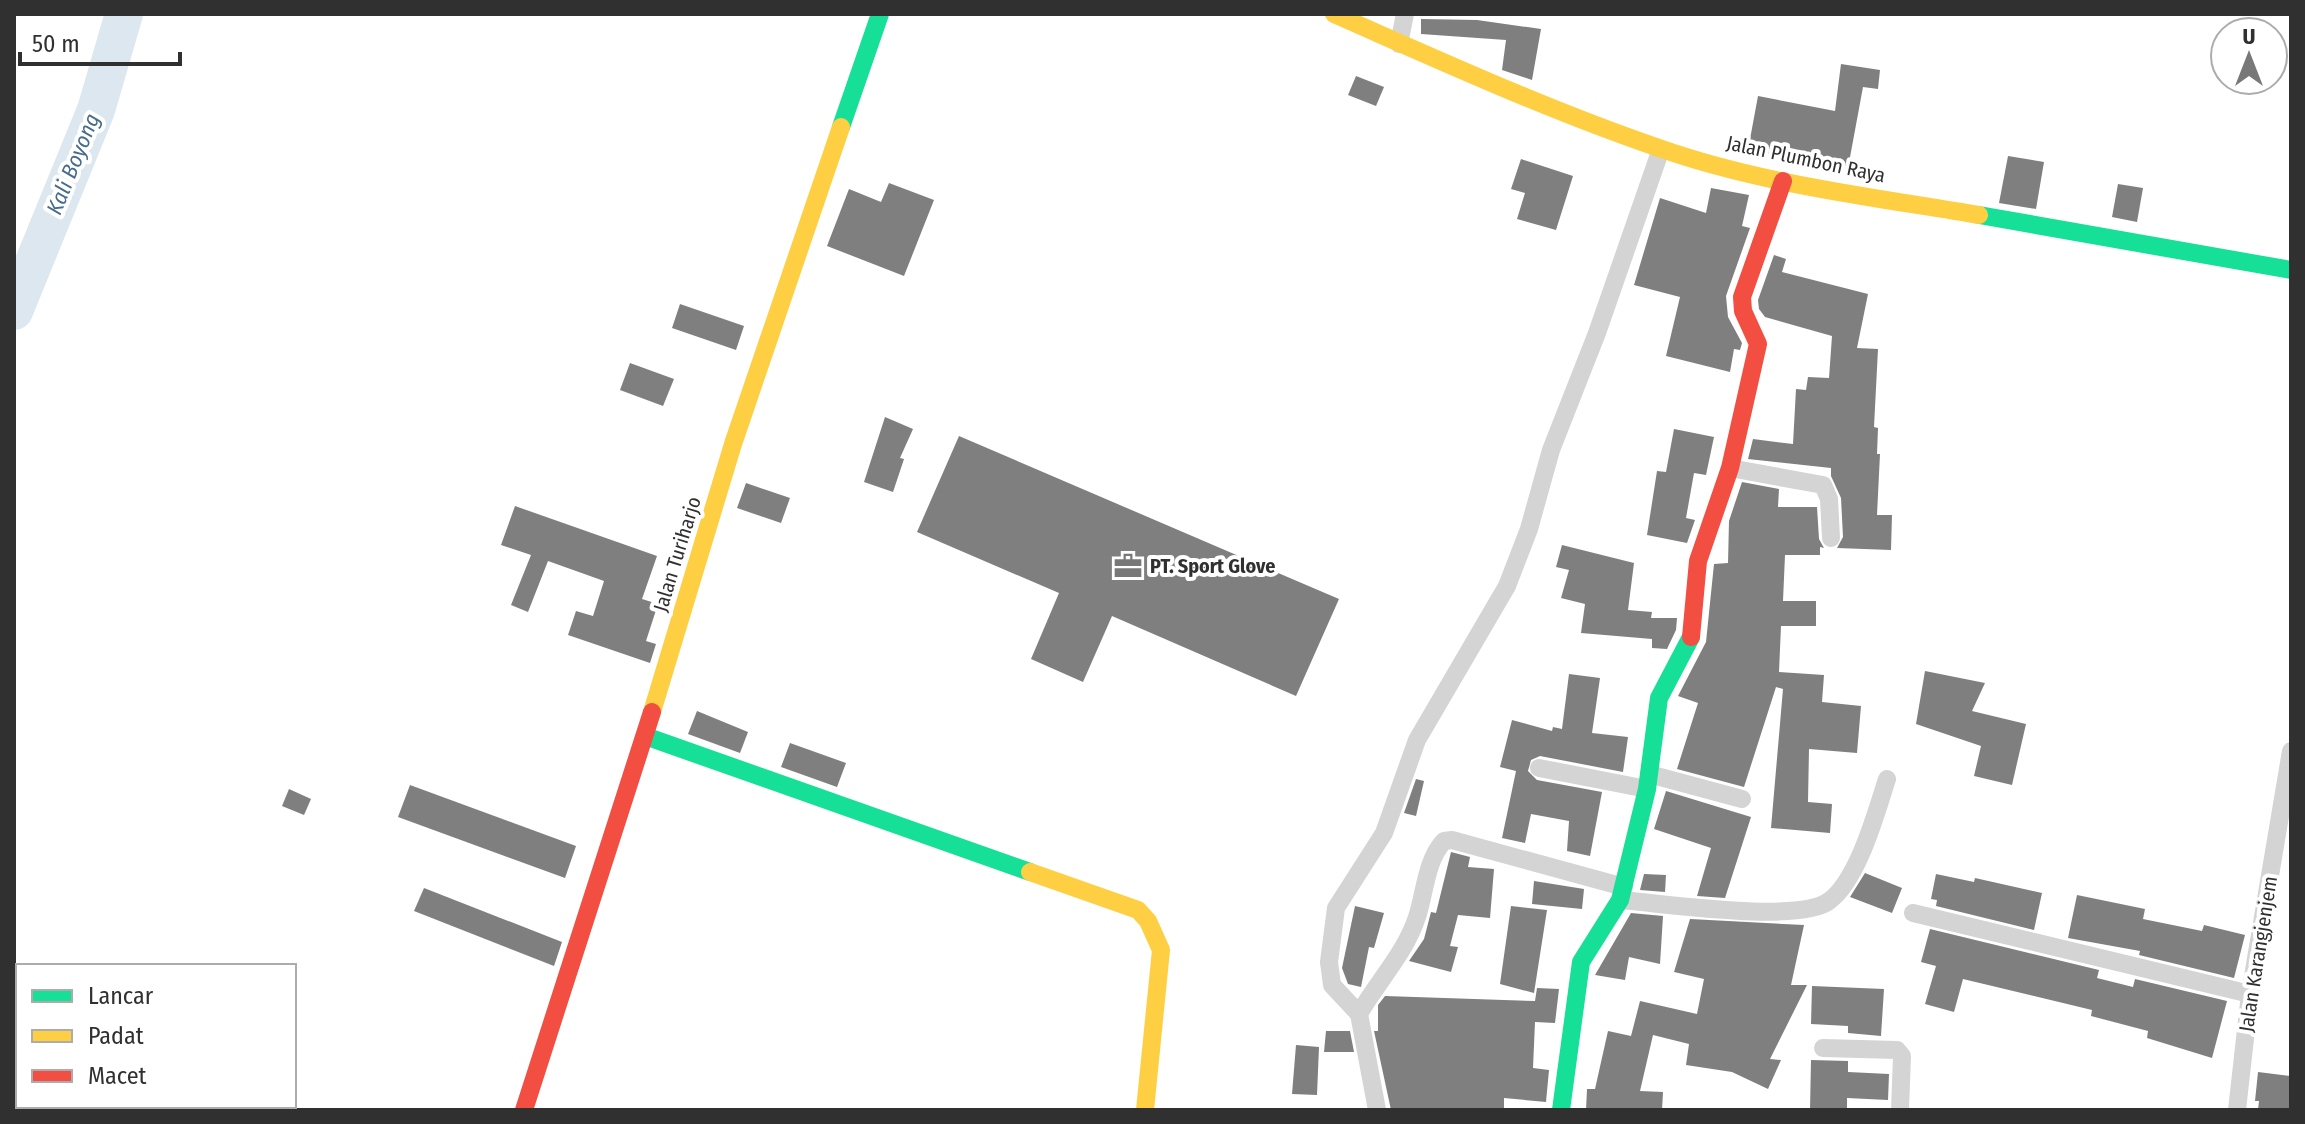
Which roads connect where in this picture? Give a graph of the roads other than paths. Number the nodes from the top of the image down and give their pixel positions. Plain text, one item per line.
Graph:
1 (880, 14) edge
2 (1334, 14) edge
3 (1405, 14) edge
4 (1399, 44) junction
5 (1661, 149) junction
6 (1783, 181) junction
7 (2291, 270) edge
8 (1730, 468) junction
9 (1831, 538) dead end
10 (645, 736) junction
11 (2291, 751) edge
12 (1539, 768) dead end
13 (1887, 779) dead end
14 (1648, 782) junction
15 (1742, 799) dead end
16 (1622, 893) junction
17 (1913, 913) dead end
18 (2250, 994) junction
19 (1359, 1014) junction
20 (1823, 1048) dead end
21 (524, 1110) edge
22 (1145, 1110) edge
23 (1377, 1110) edge
24 (1561, 1110) edge
25 (1900, 1110) edge
26 (2237, 1110) edge

1 - 10 street, Jalan Turiharjo
2 - 4 street, Jalan Plumbon Raya
3 - 4 street
4 - 5 street, Jalan Plumbon Raya
5 - 6 street, Jalan Plumbon Raya
5 - 19 street
6 - 7 street, Jalan Plumbon Raya
6 - 8 street
8 - 9 street
8 - 14 street
10 - 21 street, Jalan Turiharjo
10 - 22 street
11 - 18 street, Jalan Karangjenjem
12 - 14 street
13 - 16 street
14 - 15 street
14 - 16 street
16 - 19 street
16 - 24 street
17 - 18 street
18 - 26 street, Jalan Karangjenjem
19 - 23 street
20 - 25 street

